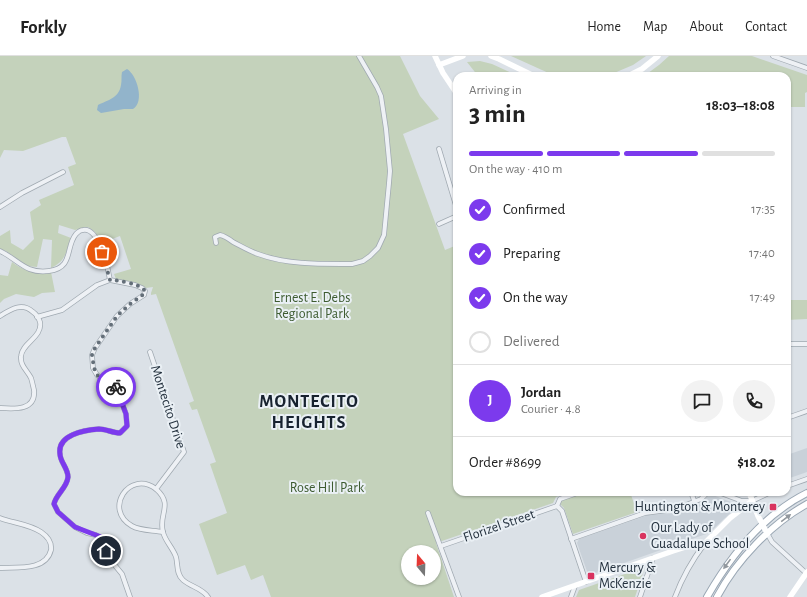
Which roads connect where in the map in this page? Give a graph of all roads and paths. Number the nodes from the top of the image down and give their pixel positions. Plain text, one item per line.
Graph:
1 (359, 56) edge
2 (435, 56) edge
3 (463, 56) edge
4 (491, 56) edge
5 (658, 56) edge
6 (773, 56) edge
7 (439, 65) junction
8 (807, 68) edge
9 (526, 72) edge
10 (636, 72) edge
11 (453, 88) edge
12 (439, 149) dead end
13 (62, 172) dead end
14 (453, 196) edge
15 (0, 207) edge
16 (453, 218) edge
17 (439, 224) dead end
18 (216, 244) dead end
19 (0, 252) edge
20 (110, 280) junction
21 (0, 316) edge
22 (37, 317) junction
23 (791, 344) edge
24 (807, 344) edge
25 (150, 352) dead end
26 (0, 408) edge
27 (807, 411) edge
28 (791, 417) edge
29 (807, 479) edge
30 (791, 485) edge
31 (156, 489) junction
32 (807, 493) edge
33 (569, 496) edge
34 (693, 496) edge
35 (704, 496) edge
36 (729, 496) edge
37 (750, 496) edge
38 (763, 496) edge
39 (752, 501) junction
40 (695, 502) junction
41 (807, 504) edge
42 (557, 506) junction
43 (428, 513) dead end
44 (0, 518) edge
45 (762, 525) junction
46 (163, 532) junction
47 (767, 533) junction
48 (571, 539) junction
49 (705, 543) junction
50 (441, 545) edge
51 (441, 546) joint
52 (653, 558) junction
53 (0, 568) edge
54 (806, 572) edge
55 (586, 582) junction
56 (575, 586) junction
57 (130, 597) edge
58 (208, 597) edge
59 (459, 597) edge
60 (542, 597) edge
61 (571, 597) edge
62 (640, 597) edge
63 (675, 597) edge
64 (707, 597) edge
65 (717, 597) edge
66 (790, 597) edge

1 - 18 street
2 - 7 street
3 - 7 street
4 - 9 street
5 - 10 street
6 - 8 street
7 - 11 street
12 - 14 street
13 - 15 street
16 - 17 street
19 - 20 street
20 - 22 street
20 - 57 street
21 - 22 street
22 - 26 street
23 - 24 street
25 - 31 street, Montecito Drive
27 - 28 street
29 - 30 street
31 - 46 street
31 - 46 street
32 - 45 main road
33 - 42 street, Florizel Street
34 - 40 street
35 - 40 street
36 - 39 street
37 - 39 street
38 - 39 street
39 - 45 street
39 - 49 street
40 - 48 street
47 -> 41 main road
42 - 48 street
42 - 51 street, Florizel Street
43 - 50 street
44 - 53 street
45 - 47 street
45 -> 64 main road
46 - 58 street
47 - 54 street
47 - 65 main road
48 - 55 street
49 - 52 street
49 - 63 street
51 - 59 street
52 - 55 street
52 - 62 street
54 - 66 street
55 - 56 street
56 - 60 street
56 - 61 street

